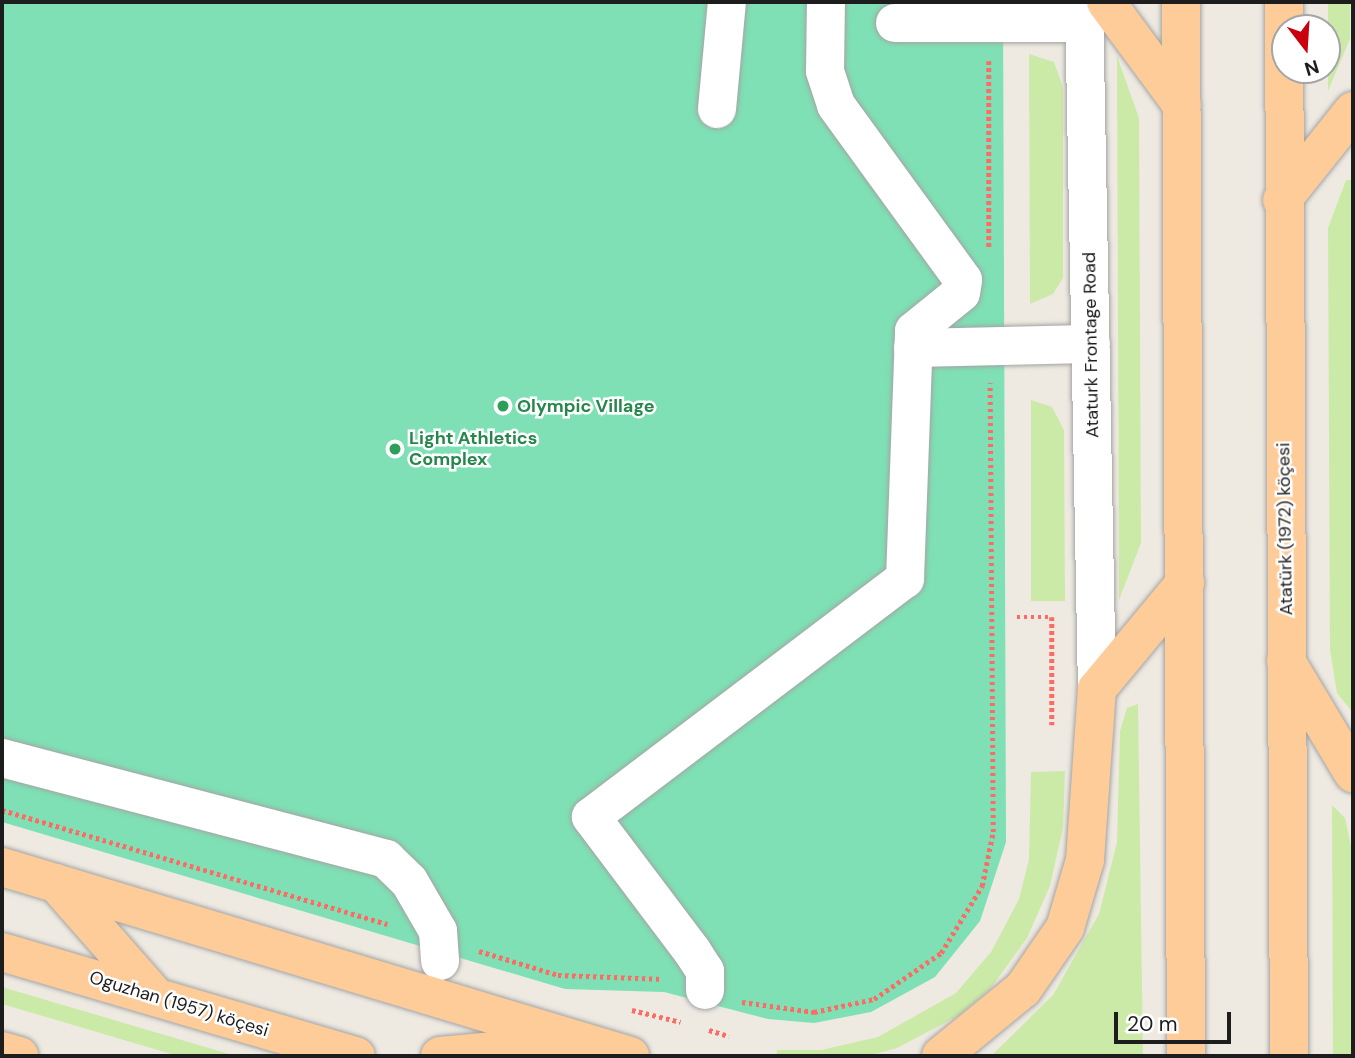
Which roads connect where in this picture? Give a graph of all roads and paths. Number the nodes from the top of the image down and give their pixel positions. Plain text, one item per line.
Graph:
1 (727, 2) edge
2 (826, 2) edge
3 (1181, 2) edge
4 (1284, 2) edge
5 (1091, 9) edge
6 (895, 23) dead end
7 (1182, 105) junction
8 (717, 109) dead end
9 (1353, 111) edge
10 (1282, 200) junction
11 (1091, 344) junction
12 (913, 348) junction
13 (1185, 583) junction
14 (1017, 617) dead end
15 (1286, 660) junction
16 (1097, 689) junction
17 (1052, 725) dead end
18 (2, 758) edge
19 (1353, 773) edge
20 (2, 867) edge
21 (56, 883) junction
22 (2, 952) edge
23 (440, 961) dead end
24 (705, 990) dead end
25 (156, 997) junction
26 (632, 1010) dead end
27 (652, 1014) dead end
28 (582, 1043) junction
29 (2, 1051) edge
30 (19, 1056) edge
31 (356, 1056) edge
32 (440, 1056) edge
33 (630, 1056) edge
34 (941, 1056) edge
35 (1186, 1056) edge
36 (1289, 1056) edge

1 - 8 street
2 - 12 street
3 - 7 main road
4 - 10 main road, Atatürk (1972) köçesi
5 - 6 street
5 - 7 main road
5 - 11 street, Ataturk Frontage Road
7 - 13 main road
9 - 10 main road
10 - 15 main road, Atatürk (1972) köçesi
11 - 12 street
11 - 16 street, Ataturk Frontage Road
12 - 24 street
13 - 16 main road
13 - 35 main road
14 - 17 path
15 - 19 main road
15 - 36 main road, Atatürk (1972) köçesi
16 - 34 main road
18 - 23 street
20 - 21 main road
21 - 25 main road
21 - 28 main road
22 - 25 main road, Oguzhan (1957) köçesi
25 - 31 main road, Oguzhan (1957) köçesi
26 - 27 path
28 - 32 main road
28 - 33 main road
29 - 30 main road

